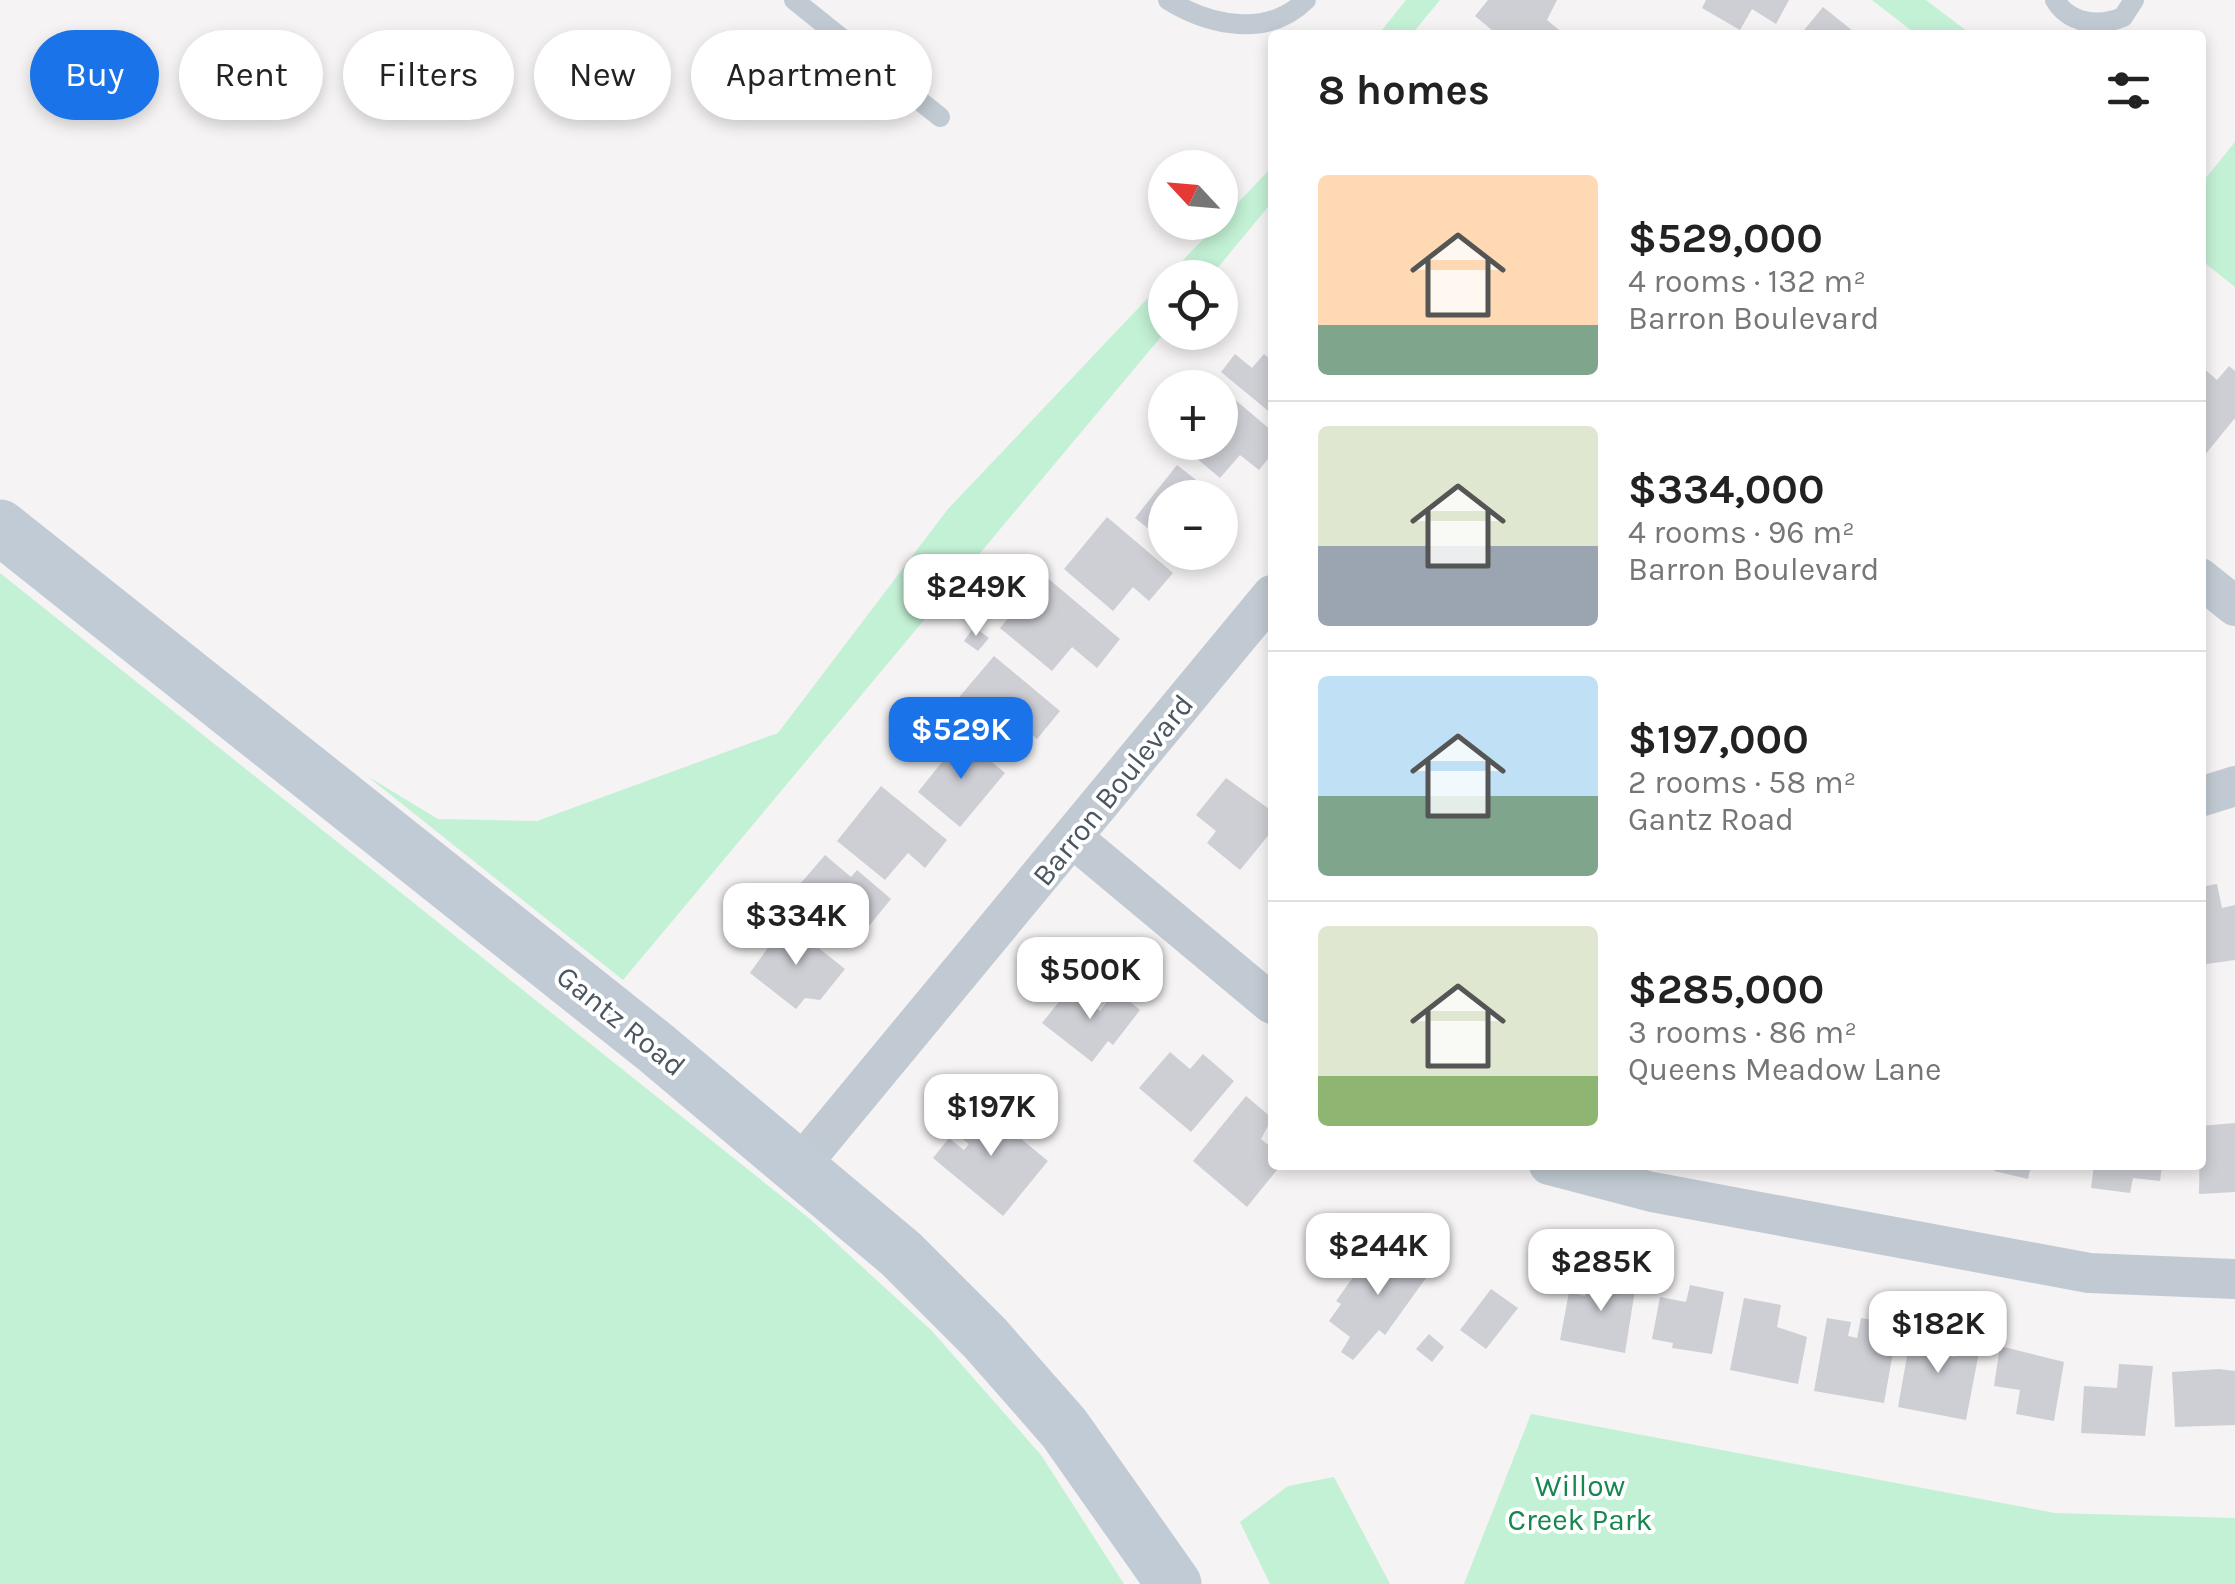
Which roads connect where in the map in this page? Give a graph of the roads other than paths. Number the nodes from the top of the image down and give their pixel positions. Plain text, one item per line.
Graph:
1 (794, 0) edge
2 (1168, 0) edge
3 (1306, 0) edge
4 (2055, 0) edge
5 (2134, 0) edge
6 (940, 117) dead end
7 (0, 527) edge
8 (2206, 583) edge
9 (1268, 601) edge
10 (2235, 606) edge
11 (2235, 786) edge
12 (2206, 795) edge
13 (1074, 839) junction
14 (1268, 1001) edge
15 (798, 1168) junction
16 (1567, 1170) edge
17 (2235, 1279) edge
18 (1174, 1584) edge

1 - 6 lane
2 - 3 lane
4 - 5 lane
7 - 15 main road, Gantz Road
8 - 10 street
9 - 13 street, Barron Boulevard
11 - 12 street
13 - 14 street
13 - 15 street, Barron Boulevard
15 - 18 main road, Gantz Road
16 - 17 street

